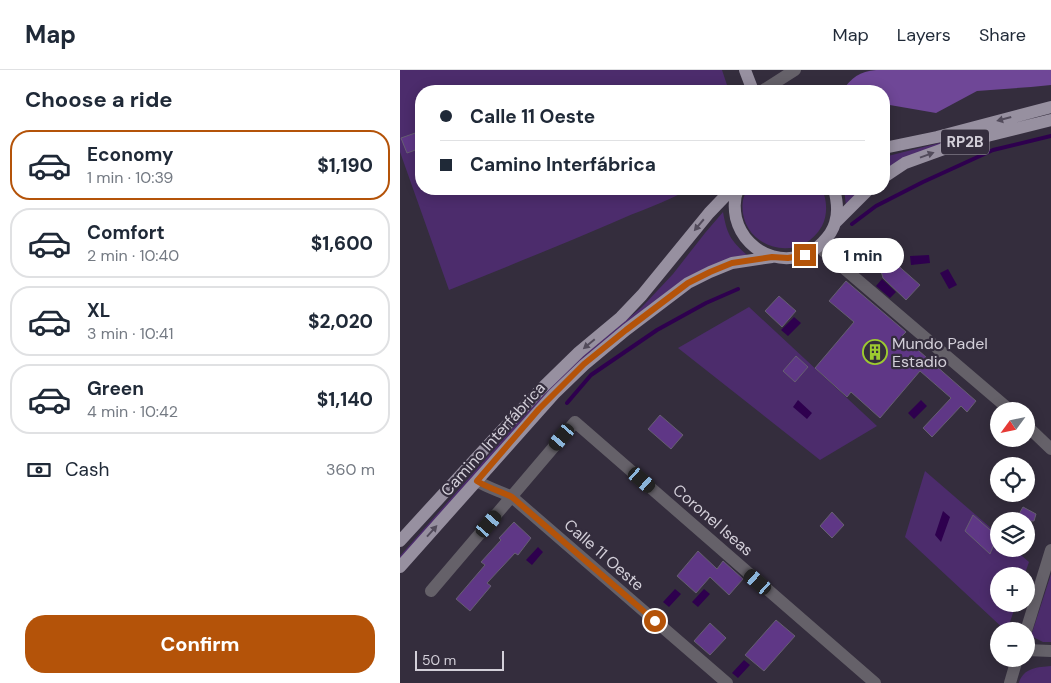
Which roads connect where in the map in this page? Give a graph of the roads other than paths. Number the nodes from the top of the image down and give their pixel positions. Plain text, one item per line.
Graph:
1 (745, 70) edge
2 (795, 70) edge
3 (751, 85) edge
4 (771, 85) edge
5 (1051, 107) edge
6 (1051, 120) edge
7 (890, 147) edge
8 (890, 172) edge
9 (726, 195) edge
10 (735, 195) edge
11 (835, 195) edge
12 (863, 195) edge
13 (835, 223) junction
14 (819, 247) junction
15 (772, 257) junction
16 (1000, 402) edge
17 (1035, 434) edge
18 (1051, 449) edge
19 (477, 481) junction
20 (512, 497) junction
21 (400, 541) edge
22 (1051, 550) edge
23 (400, 567) edge
24 (431, 591) dead end
25 (1029, 622) edge
26 (1035, 650) edge
27 (1051, 651) edge
28 (1015, 667) edge
29 (727, 683) edge
30 (875, 683) edge
31 (1010, 683) edge

1 - 3 main road
2 - 4 street
5 -> 7 main road, RP2B
8 -> 6 main road, RP2B
9 -> 21 main road, Camino Interfábrica
10 - 15 main road
11 - 13 main road
12 - 13 main road
13 - 14 main road
14 - 15 main road, Camino Interfábrica
14 - 16 street
15 - 19 main road, Camino Interfábrica
17 - 18 street
19 - 20 street, Calle 11 Oeste
23 -> 19 main road, Camino Interfábrica
20 - 24 street
20 - 29 street, Calle 11 Oeste
20 - 30 street, Coronel Iseas
22 - 25 street
26 - 27 street
28 - 31 street

